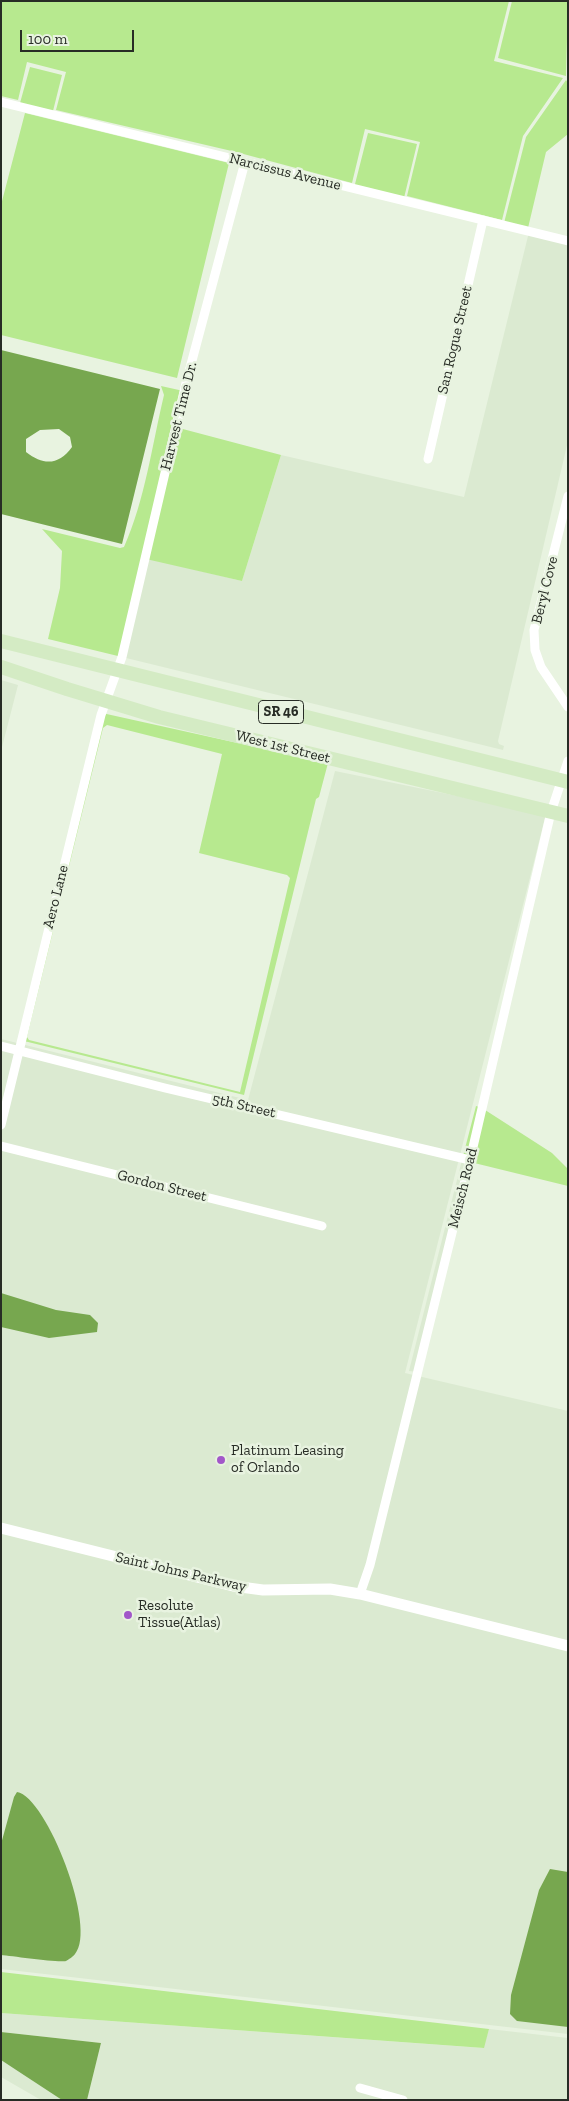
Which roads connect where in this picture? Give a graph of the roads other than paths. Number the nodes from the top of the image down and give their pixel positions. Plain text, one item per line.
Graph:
1 (1, 102) edge
2 (245, 162) junction
3 (483, 220) junction
4 (568, 241) edge
5 (428, 459) dead end
6 (568, 496) edge
7 (1, 642) edge
8 (1, 667) edge
9 (117, 671) junction
10 (106, 701) junction
11 (568, 707) edge
12 (568, 762) edge
13 (565, 781) edge
14 (552, 812) junction
15 (568, 816) edge
16 (1, 1046) edge
17 (19, 1050) junction
18 (1, 1125) edge
19 (1, 1146) edge
20 (470, 1160) junction
21 (322, 1226) dead end
22 (1, 1528) edge
23 (360, 1594) junction
24 (568, 1646) edge
25 (360, 2088) dead end
26 (403, 2100) edge

1 - 2 street, Narcissus Avenue
2 - 3 street, Narcissus Avenue
2 - 9 street, Harvest Time Dr.
3 - 4 street, Narcissus Avenue
3 - 5 street, San Rogue Street
6 - 11 street, Beryl Cove
7 - 9 main road, SR 46
8 - 10 main road, West 1st Street / SR 46
9 - 10 street, Aero Lane
9 - 13 main road, SR 46
10 - 14 main road, West 1st Street / SR 46
10 - 17 street, Aero Lane
12 - 13 street
13 - 14 street, Meisch Road
14 - 15 main road, West 1st Street / SR 46
14 - 20 street, Meisch Road
16 - 17 street, 5th Street
17 - 18 street, Aero Lane
17 - 20 street, 5th Street
19 - 21 street, Gordon Street
20 - 23 street, Meisch Road
22 - 23 street, Saint Johns Parkway
23 - 24 street, Saint Johns Parkway
25 - 26 street

